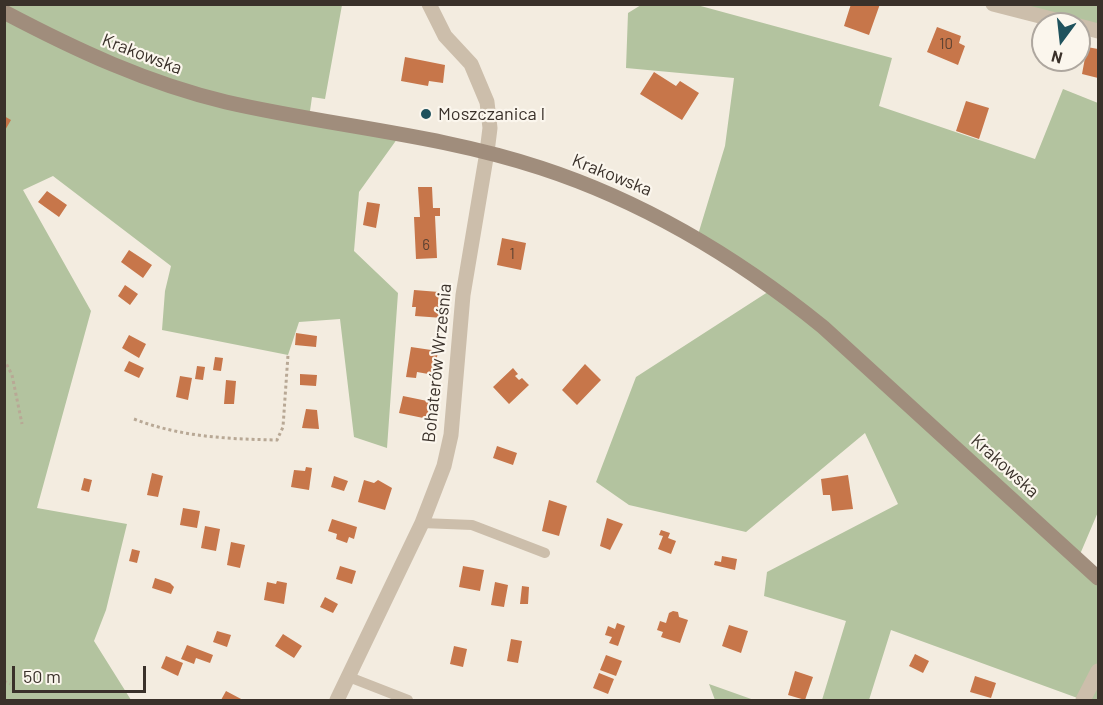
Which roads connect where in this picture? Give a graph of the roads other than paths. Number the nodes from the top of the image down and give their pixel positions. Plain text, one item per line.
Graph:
1 (429, 4) edge
2 (993, 4) edge
3 (4, 12) edge
4 (1031, 14) edge
5 (487, 152) junction
6 (422, 523) junction
7 (545, 553) dead end
8 (1098, 578) edge
9 (1098, 671) edge
10 (349, 677) junction
11 (337, 700) edge
12 (408, 700) edge
13 (1083, 700) edge

1 - 5 street, Bohaterów Września
2 - 4 street
3 - 5 main road, Krakowska
5 - 6 street, Bohaterów Września
5 - 8 main road, Krakowska
6 - 7 lane
6 - 10 street, Bohaterów Września
9 - 13 street
10 - 11 street, Bohaterów Września
10 - 12 lane

